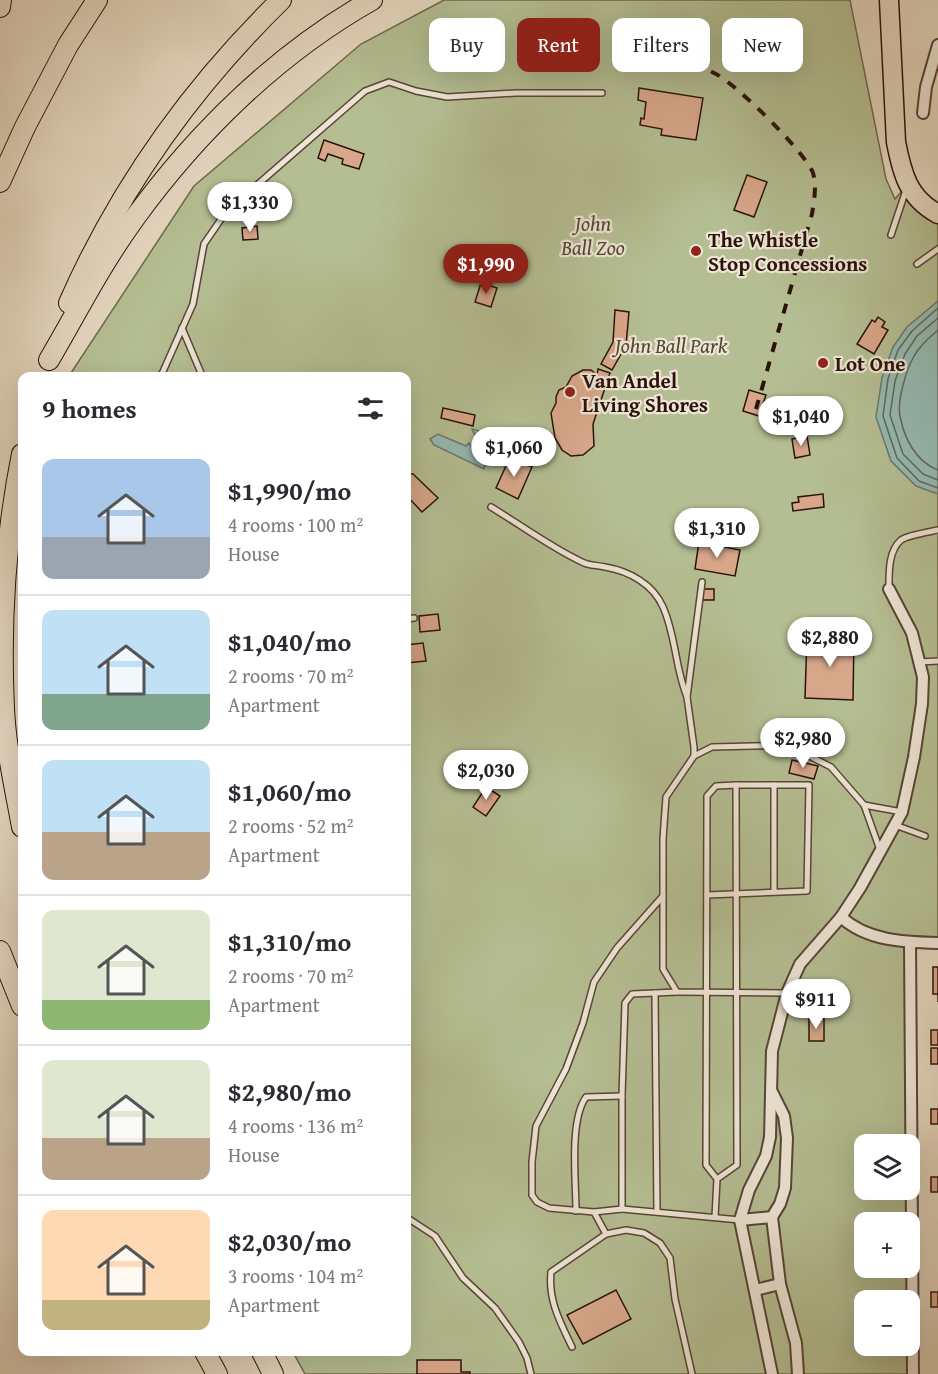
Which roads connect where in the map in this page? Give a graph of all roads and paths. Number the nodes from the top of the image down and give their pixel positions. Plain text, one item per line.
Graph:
1 (1, 0) edge
2 (97, 0) edge
3 (281, 0) edge
4 (372, 0) edge
5 (889, 0) edge
6 (0, 7) edge
7 (938, 45) edge
8 (602, 93) dead end
9 (922, 112) dead end
10 (0, 182) edge
11 (907, 185) junction
12 (938, 214) edge
13 (891, 235) dead end
14 (938, 249) edge
15 (917, 264) dead end
16 (182, 327) junction
17 (46, 368) edge
18 (162, 372) edge
19 (201, 372) edge
20 (18, 474) edge
21 (491, 507) dead end
22 (938, 530) edge
23 (702, 582) dead end
24 (889, 590) joint
25 (411, 618) edge
26 (414, 618) dead end
27 (938, 660) edge
28 (919, 662) junction
29 (687, 697) junction
30 (694, 756) junction
31 (736, 785) junction
32 (774, 785) junction
33 (864, 805) junction
34 (18, 807) edge
35 (902, 812) junction
36 (895, 825) junction
37 (925, 836) dead end
38 (880, 852) junction
39 (774, 892) junction
40 (736, 894) junction
41 (707, 895) junction
42 (663, 896) junction
43 (841, 917) junction
44 (909, 942) junction
45 (938, 943) edge
46 (0, 951) edge
47 (676, 992) junction
48 (656, 993) junction
49 (705, 993) junction
50 (735, 993) junction
51 (787, 993) junction
52 (18, 996) edge
53 (772, 1092) junction
54 (622, 1096) junction
55 (717, 1179) junction
56 (622, 1209) junction
57 (576, 1211) junction
58 (594, 1212) junction
59 (657, 1212) junction
60 (715, 1217) junction
61 (772, 1217) junction
62 (411, 1220) edge
63 (740, 1220) junction
64 (606, 1234) junction
65 (780, 1284) junction
66 (755, 1290) junction
67 (572, 1347) dead end
68 (207, 1356) edge
69 (264, 1356) edge
70 (217, 1374) edge
71 (273, 1374) edge
72 (531, 1374) edge
73 (692, 1374) edge
74 (772, 1374) edge
75 (798, 1374) edge
76 (913, 1374) edge

1 - 6 highway
2 - 10 highway
3 - 17 highway
4 - 17 highway
5 - 11 main road
7 - 9 street
8 - 16 lane
11 - 12 main road
11 - 13 lane
14 - 15 lane
16 - 18 lane
16 - 19 lane
20 - 34 highway
21 - 29 lane
22 - 24 lane
23 - 29 lane
24 - 28 street
25 - 26 lane
27 - 28 lane
28 - 35 street
29 - 30 lane
30 - 33 lane
30 - 42 lane
31 - 32 lane
31 - 40 lane
31 - 41 lane
32 - 39 lane
32 - 39 lane
33 - 35 lane
33 - 38 lane
35 - 36 street
36 - 37 lane
36 - 38 street
38 - 43 street
39 - 40 lane
40 - 41 lane
40 - 50 lane
41 - 49 lane
42 - 47 lane
42 - 57 lane
43 - 44 street
43 - 51 street
44 - 45 street
44 - 76 street
46 - 52 highway
47 - 48 lane
47 - 49 lane
48 - 54 lane
48 - 59 lane
49 - 50 lane
49 - 55 lane
50 - 51 lane
50 - 55 lane
51 - 53 street
53 - 61 street
53 - 63 street
54 - 56 lane
54 - 57 lane
55 - 60 lane
56 - 58 lane
56 - 59 lane
57 - 58 lane
58 - 64 lane
59 - 60 lane
60 - 63 lane
61 - 63 street
61 - 65 street
62 - 72 lane
63 - 66 street
64 - 67 lane
64 - 73 lane
65 - 66 street
65 - 75 street
66 - 74 street
68 - 70 highway
69 - 71 highway

